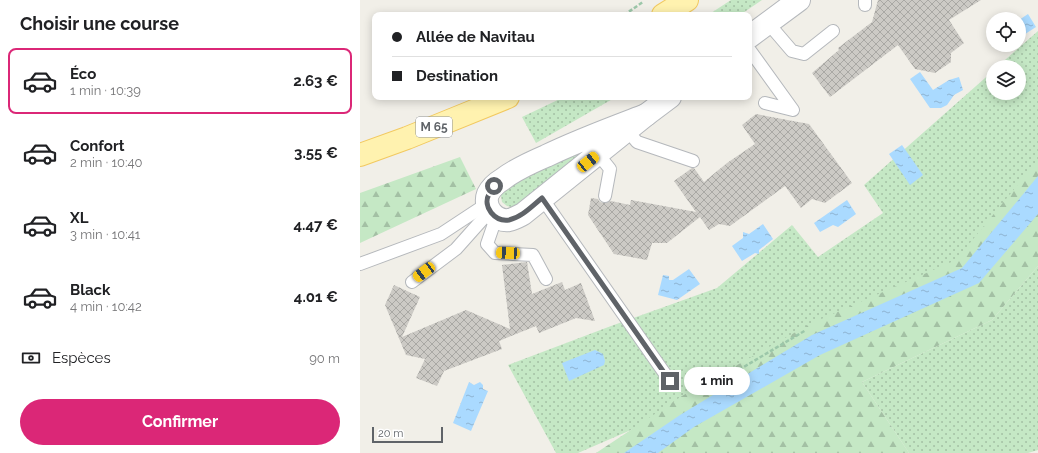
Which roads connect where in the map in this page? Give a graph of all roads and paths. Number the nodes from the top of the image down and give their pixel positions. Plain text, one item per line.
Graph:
1 (646, 0) edge
2 (687, 0) edge
3 (799, 0) edge
4 (628, 12) edge
5 (668, 12) edge
6 (768, 23) junction
7 (833, 31) dead end
8 (752, 36) edge
9 (752, 53) edge
10 (501, 100) edge
11 (666, 100) edge
12 (765, 103) dead end
13 (646, 115) junction
14 (627, 130) junction
15 (598, 154) junction
16 (360, 155) edge
17 (693, 161) dead end
18 (605, 196) dead end
19 (542, 198) junction
20 (491, 211) junction
21 (360, 264) edge
22 (546, 279) dead end
23 (412, 282) dead end
24 (806, 330) dead end
25 (670, 381) joint

1 - 4 path
2 - 5 main road
3 - 6 street
6 - 7 lane
6 - 8 street
9 - 12 lane
10 - 16 main road, M 65
11 - 13 street
13 - 14 street
13 - 20 street
14 - 15 street
14 - 17 lane
15 - 18 lane
15 - 19 street
19 - 20 street
19 - 25 lane
20 - 21 lane
20 - 22 lane
20 - 23 lane
24 - 25 path

